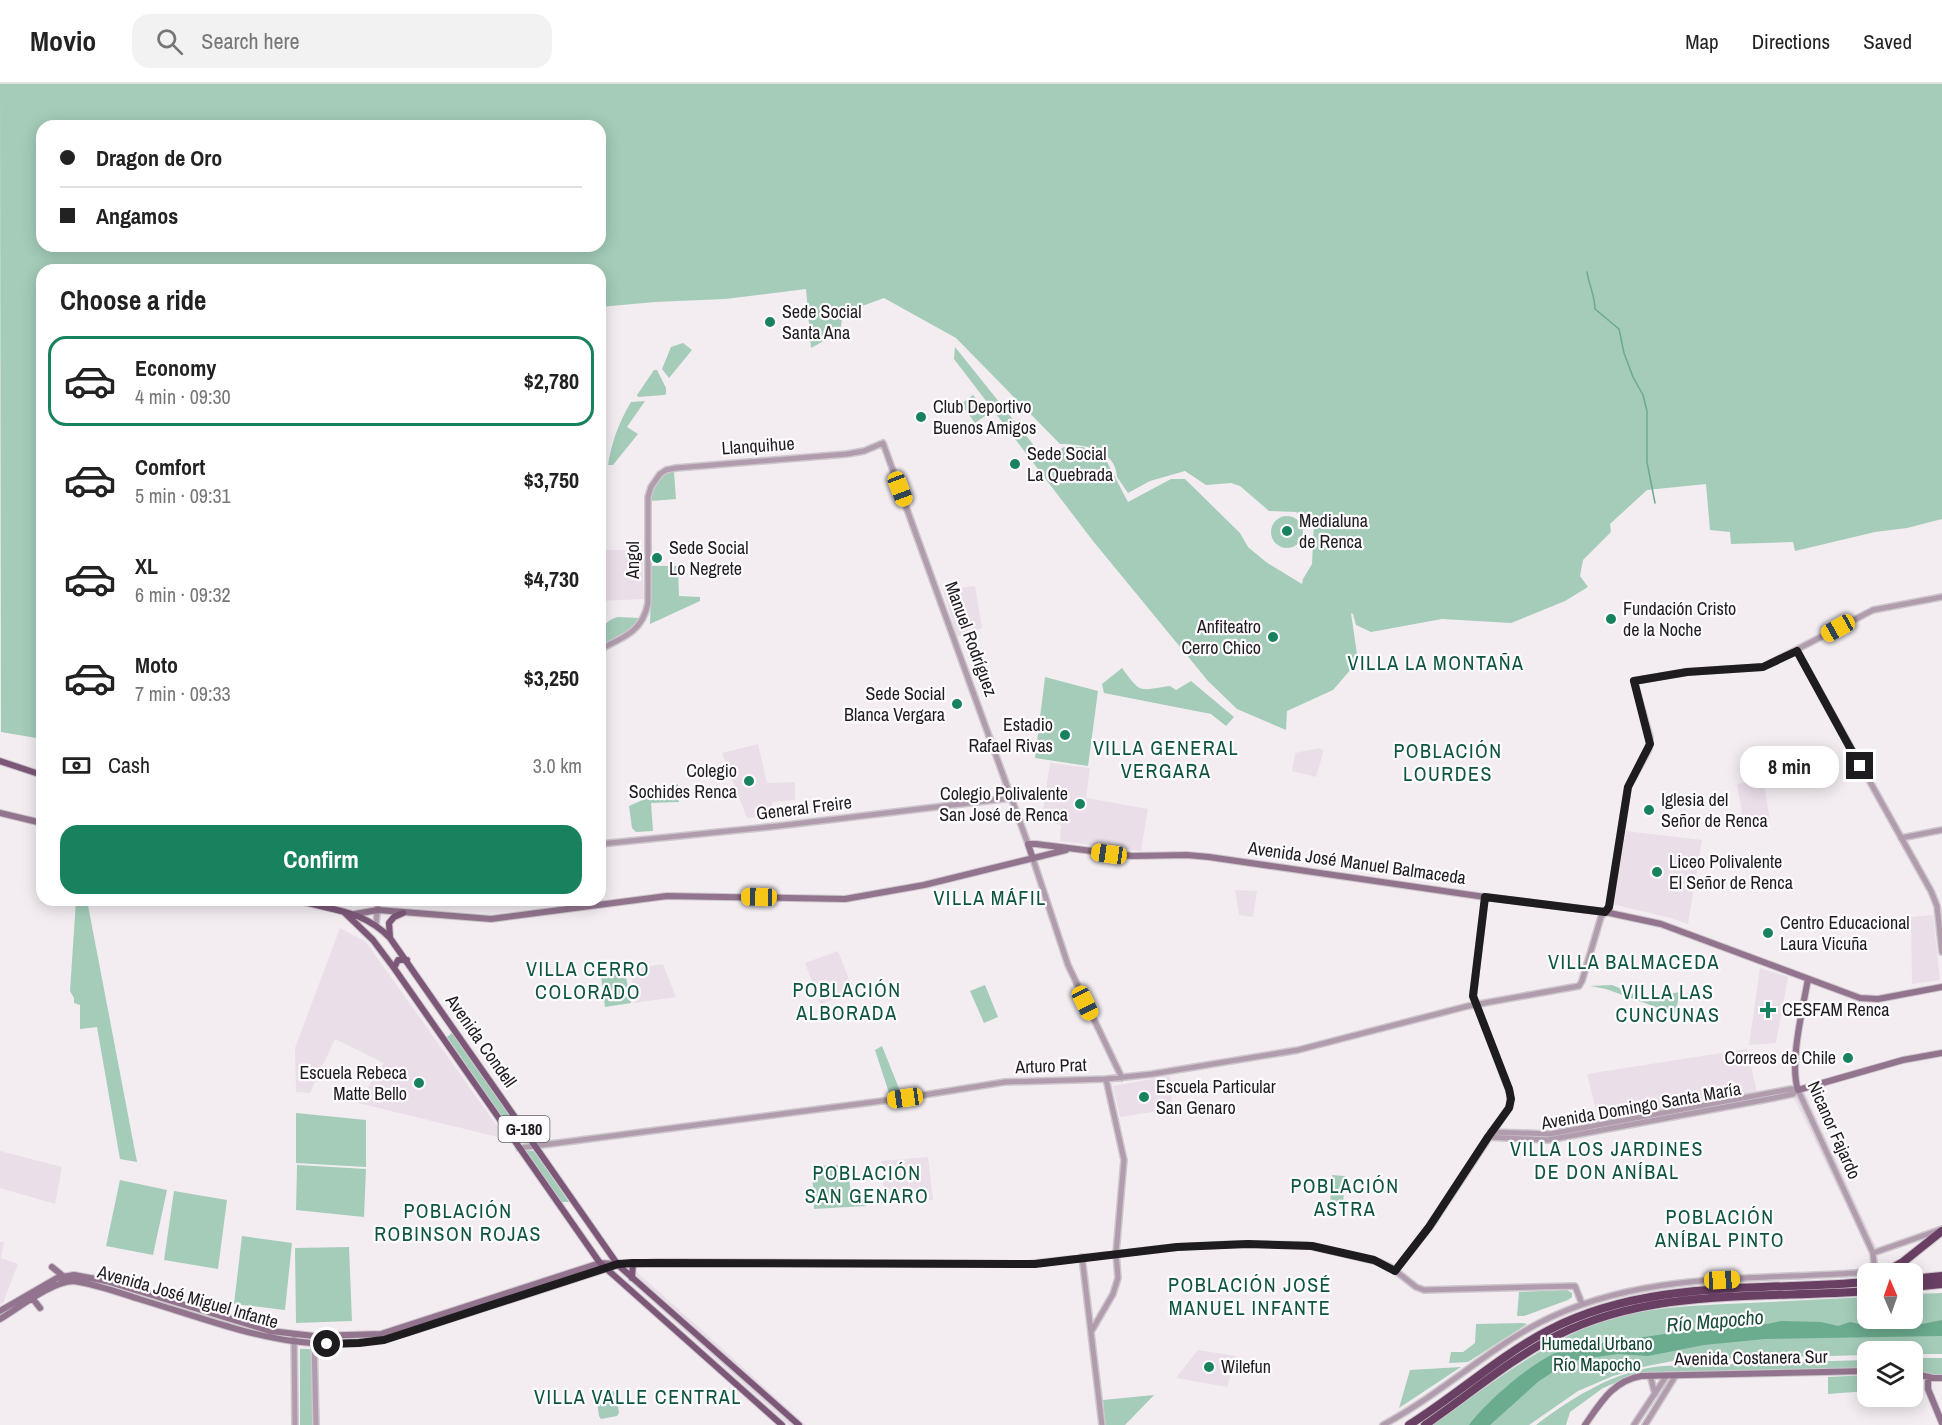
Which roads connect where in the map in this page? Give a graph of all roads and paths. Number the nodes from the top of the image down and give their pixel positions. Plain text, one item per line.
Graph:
1 (883, 443) joint
2 (648, 497) joint
3 (1942, 597) edge
4 (606, 646) edge
5 (1797, 651) junction
6 (0, 761) edge
7 (36, 773) edge
8 (1011, 798) junction
9 (0, 813) edge
10 (36, 822) edge
11 (1942, 830) edge
12 (1901, 838) junction
13 (606, 843) edge
14 (1028, 844) junction
15 (1076, 850) junction
16 (1033, 860) junction
17 (1485, 897) junction
18 (606, 904) edge
19 (323, 906) edge
20 (378, 906) edge
21 (590, 906) edge
22 (341, 910) junction
23 (378, 910) junction
24 (1605, 912) junction
25 (403, 913) junction
26 (355, 914) junction
27 (376, 926) junction
28 (390, 938) junction
29 (378, 946) junction
30 (1942, 952) edge
31 (406, 960) junction
32 (394, 969) junction
33 (1808, 979) junction
34 (1942, 987) edge
35 (1475, 1005) junction
36 (1942, 1053) edge
37 (1122, 1078) junction
38 (1106, 1079) junction
39 (1798, 1090) junction
40 (1489, 1135) junction
41 (536, 1146) junction
42 (519, 1148) junction
43 (1942, 1230) edge
44 (1116, 1253) junction
45 (1873, 1253) junction
46 (1082, 1257) junction
47 (600, 1263) junction
48 (633, 1263) junction
49 (1901, 1263) edge
50 (618, 1264) junction
51 (1383, 1264) junction
52 (1401, 1264) junction
53 (52, 1267) dead end
54 (606, 1269) junction
55 (1395, 1271) junction
56 (63, 1276) junction
57 (1942, 1276) edge
58 (632, 1278) junction
59 (1923, 1278) edge
60 (1857, 1282) edge
61 (1923, 1286) edge
62 (1942, 1286) edge
63 (1857, 1292) edge
64 (33, 1299) junction
65 (1582, 1304) junction
66 (40, 1308) dead end
67 (0, 1311) edge
68 (0, 1319) edge
69 (1091, 1332) junction
70 (314, 1336) junction
71 (294, 1338) junction
72 (315, 1344) junction
73 (1857, 1371) edge
74 (1650, 1375) junction
75 (1667, 1375) junction
76 (1676, 1375) junction
77 (1923, 1376) edge
78 (1928, 1377) junction
79 (1942, 1378) edge
80 (1655, 1394) junction
81 (1942, 1424) edge
82 (295, 1425) edge
83 (316, 1425) edge
84 (782, 1425) edge
85 (799, 1425) edge
86 (1102, 1425) edge
87 (1383, 1425) edge
88 (1409, 1425) edge
89 (1425, 1425) edge
90 (1586, 1425) edge
91 (1634, 1425) edge
92 (1645, 1425) edge

1 - 2 street, Llanquihue
1 - 8 street, Manuel Rodríguez
2 - 4 street, Angol
3 - 5 street
5 - 12 street
5 - 24 street
6 - 7 main road
8 - 13 street, General Freire
8 - 14 street, Manuel Rodríguez
9 - 10 main road
11 - 12 street
12 - 30 street
14 - 15 main road, Avenida José Manuel Balmaceda
14 - 16 main road, Manuel Rodríguez
15 - 16 main road, Avenida José Manuel Balmaceda
15 - 17 main road, Avenida José Manuel Balmaceda
16 - 18 main road, Avenida José Manuel Balmaceda
16 - 37 street, Manuel Rodríguez
17 - 24 main road, Avenida José Manuel Balmaceda
17 - 35 street
19 - 22 main road, G-180
20 - 23 street
21 - 25 main road, Avenida José Manuel Balmaceda
22 - 26 main road, G-180
22 - 29 main road, G-180
23 - 25 main road, Avenida José Manuel Balmaceda
23 - 26 main road, Avenida José Manuel Balmaceda
23 - 27 street
24 - 33 main road, Avenida José Manuel Balmaceda
24 - 35 street, Arturo Prat
25 - 28 main road
26 - 27 main road, Avenida Condell / G-180
27 - 28 main road, Avenida Condell / G-180
27 - 29 main road
28 - 31 main road, Avenida Condell / G-180
29 - 32 main road, Avenida Condell / G-180
31 - 32 main road
31 - 41 main road, Avenida Condell / G-180
32 - 42 main road, Avenida Condell / G-180
33 - 34 main road, Avenida José Manuel Balmaceda
33 - 39 main road, Nicanor Fajardo
35 - 37 street, Arturo Prat
35 - 40 street
36 - 39 main road, Avenida Domingo Santa María
37 - 38 street, Arturo Prat
38 - 41 street, Arturo Prat
38 - 44 street
39 - 40 street, Avenida Domingo Santa María
39 - 45 street, Nicanor Fajardo
40 - 52 street
41 - 42 street, Arturo Prat
41 - 50 main road, Avenida Condell / G-180
42 - 47 main road, Avenida Condell / G-180
43 - 45 street
43 - 49 highway
44 - 46 street, Avenida José Miguel Infante
44 - 51 street, Avenida José Miguel Infante
44 - 69 street
45 - 65 street
46 - 48 street, Avenida José Miguel Infante
46 - 69 street
47 - 50 main road, Avenida José Miguel Infante
47 - 54 main road, Avenida Condell / G-180
47 - 70 main road, Avenida José Miguel Infante
48 - 50 street, Avenida José Miguel Infante
48 - 58 main road
50 - 54 main road, Avenida José Miguel Infante
50 - 58 main road, Avenida Condell / G-180
51 - 52 street
51 - 55 street, Avenida José Miguel Infante
52 - 55 street
53 - 56 main road
54 - 72 main road, Avenida José Miguel Infante
54 - 84 main road, Avenida Condell / G-180
55 - 65 street, Avenida José Miguel Infante
56 - 67 main road
56 - 71 main road, Avenida José Miguel Infante
57 - 59 highway
58 - 85 main road, Avenida Condell / G-180
60 - 88 highway
61 - 62 highway
63 - 89 highway
64 - 66 main road
64 - 68 main road, Avenida José Miguel Infante
64 - 71 main road, Avenida José Miguel Infante
65 - 87 street
69 - 86 street
70 - 71 main road, Avenida José Miguel Infante
70 - 72 street
71 - 72 main road, Avenida José Miguel Infante
71 - 82 street
72 - 83 street
73 - 76 main road, Avenida Costanera Sur
74 - 75 main road, Avenida Costanera Sur
74 - 80 street
74 - 90 main road, Avenida Costanera Sur
75 - 76 main road, Avenida Costanera Sur
75 - 80 street
76 - 92 street
77 - 78 main road
78 - 79 main road
78 - 81 main road
80 - 91 street

